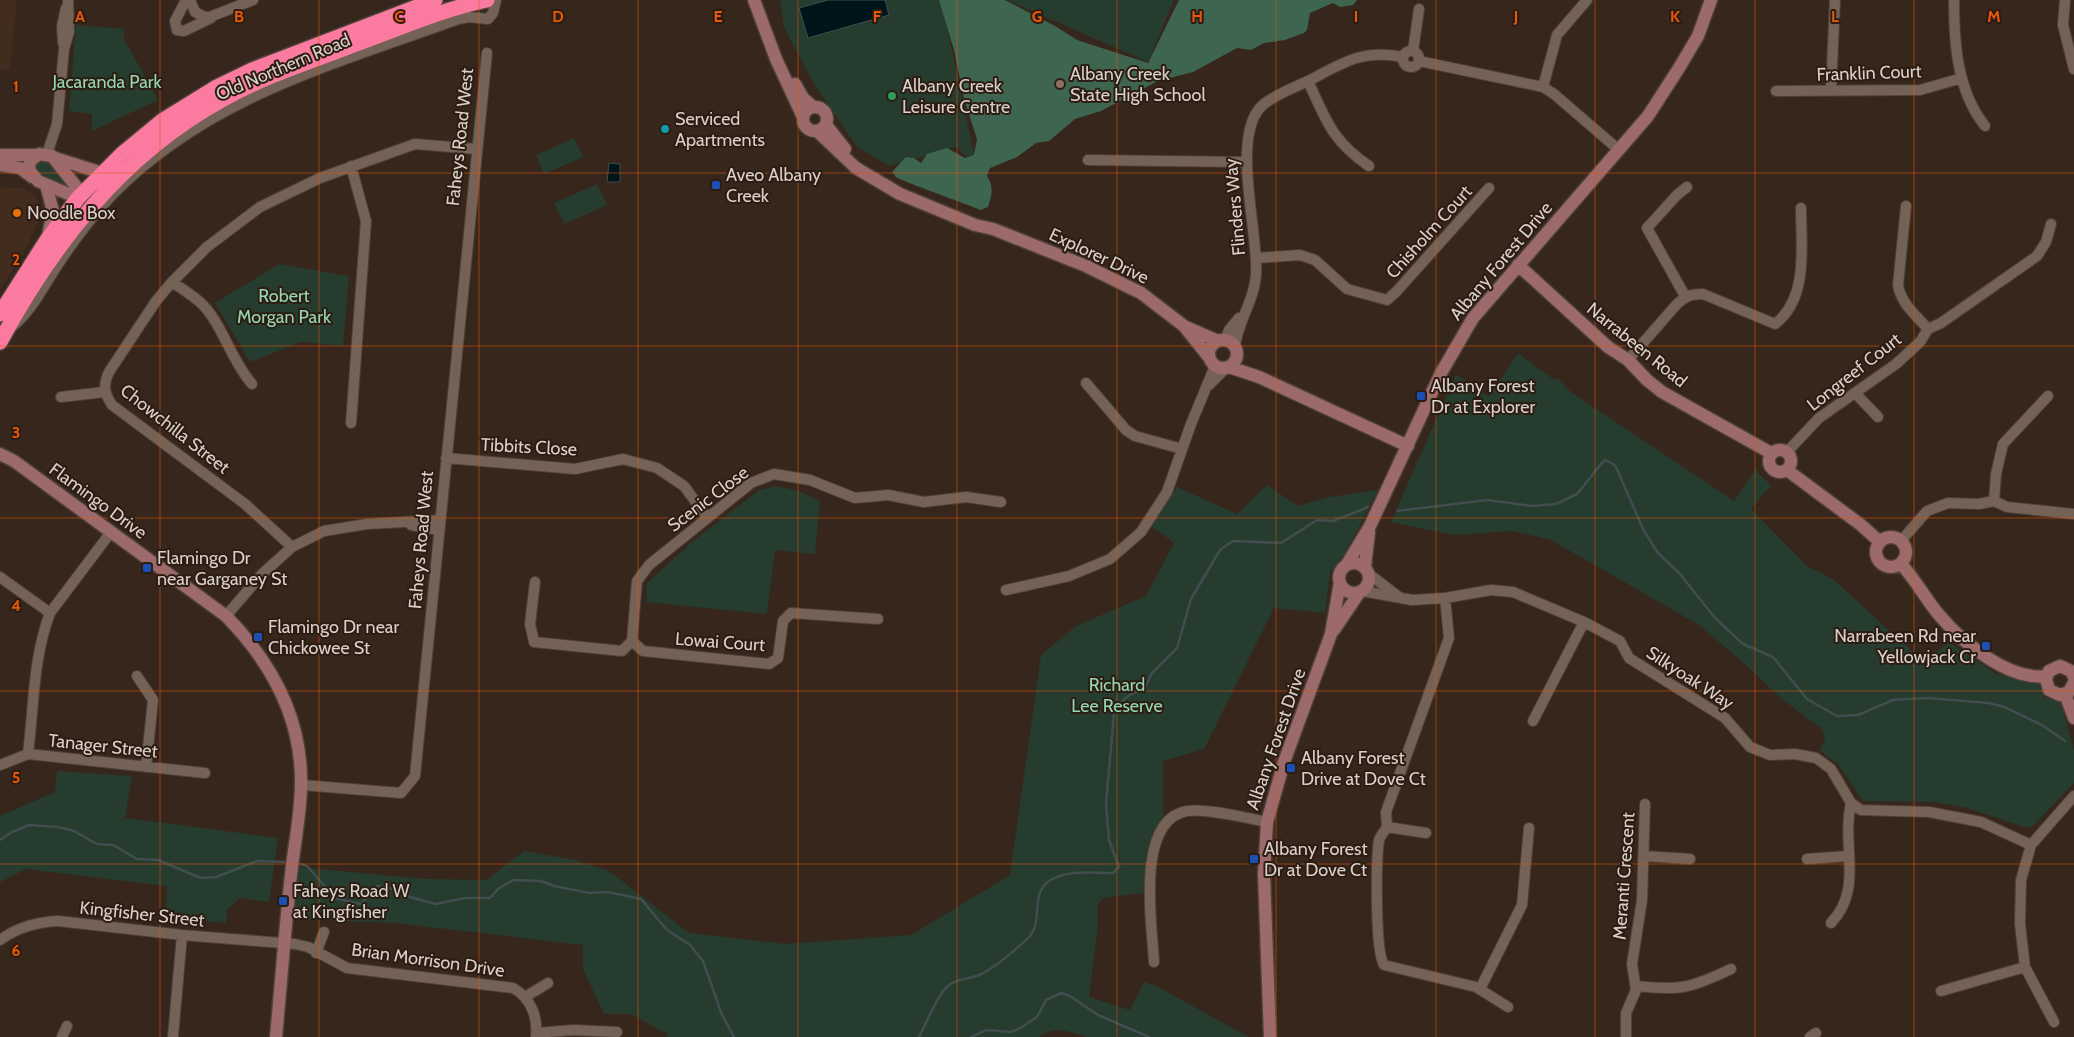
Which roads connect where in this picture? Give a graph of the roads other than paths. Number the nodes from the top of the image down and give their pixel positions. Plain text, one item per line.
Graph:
1 (68, 0) edge
2 (186, 0) edge
3 (190, 0) edge
4 (253, 0) edge
5 (435, 0) edge
6 (487, 0) edge
7 (496, 0) edge
8 (754, 0) edge
9 (763, 0) edge
10 (1587, 0) edge
11 (1711, 0) edge
12 (1718, 0) edge
13 (1835, 0) edge
14 (1954, 0) edge
15 (2065, 0) edge
16 (1419, 9) dead end
17 (212, 17) junction
18 (1413, 51) junction
19 (486, 53) dead end
20 (1403, 57) junction
21 (1419, 61) junction
22 (2074, 69) edge
23 (1962, 78) junction
24 (1308, 81) junction
25 (1543, 87) junction
26 (1831, 90) junction
27 (1776, 91) dead end
28 (813, 107) junction
29 (1648, 116) junction
30 (802, 117) junction
31 (1984, 126) dead end
32 (822, 128) junction
33 (476, 149) junction
34 (1618, 150) junction
35 (0, 155) edge
36 (46, 156) junction
37 (1088, 160) dead end
38 (1245, 162) junction
39 (0, 165) edge
40 (352, 166) junction
41 (1369, 166) dead end
42 (102, 173) junction
43 (34, 179) junction
44 (46, 185) junction
45 (1687, 187) dead end
46 (1489, 188) dead end
47 (88, 202) junction
48 (1906, 206) dead end
49 (1801, 208) dead end
50 (2051, 224) dead end
51 (47, 240) junction
52 (1257, 258) junction
53 (1518, 265) junction
54 (172, 282) junction
55 (1685, 296) junction
56 (0, 314) edge
57 (1184, 326) junction
58 (1928, 329) junction
59 (3, 337) edge
60 (1229, 345) junction
61 (1628, 360) junction
62 (1219, 365) junction
63 (1259, 377) junction
64 (1086, 383) dead end
65 (252, 384) dead end
66 (104, 392) junction
67 (1855, 393) junction
68 (2048, 396) dead end
69 (61, 397) dead end
70 (1878, 417) dead end
71 (351, 423) dead end
72 (0, 445) edge
73 (1408, 446) junction
74 (1182, 449) junction
75 (1787, 452) junction
76 (1771, 453) junction
77 (0, 454) edge
78 (446, 458) junction
79 (14, 461) junction
80 (1786, 470) junction
81 (1994, 501) junction
82 (1001, 502) dead end
83 (2074, 514) edge
84 (707, 517) junction
85 (440, 525) junction
86 (1370, 526) junction
87 (110, 532) junction
88 (1901, 541) junction
89 (1880, 542) junction
90 (292, 547) junction
91 (1347, 564) junction
92 (1901, 564) junction
93 (1367, 570) junction
94 (0, 577) edge
95 (535, 582) dead end
96 (1340, 582) junction
97 (1006, 590) dead end
98 (1361, 592) junction
99 (1400, 597) junction
100 (1445, 598) junction
101 (50, 613) junction
102 (226, 616) junction
103 (878, 619) dead end
104 (1584, 622) junction
105 (1331, 634) junction
106 (632, 641) junction
107 (137, 676) dead end
108 (2046, 676) junction
109 (2074, 677) edge
110 (2074, 683) edge
111 (2064, 694) junction
112 (2074, 718) edge
113 (1533, 721) dead end
114 (28, 754) junction
115 (0, 765) edge
116 (146, 767) junction
117 (205, 773) dead end
118 (302, 785) junction
119 (2074, 796) edge
120 (1851, 803) junction
121 (1645, 804) dead end
122 (1266, 822) junction
123 (1387, 827) junction
124 (1529, 828) dead end
125 (1426, 833) dead end
126 (2031, 845) junction
127 (1644, 856) junction
128 (1848, 856) junction
129 (1690, 859) dead end
130 (1807, 859) dead end
131 (1832, 923) dead end
132 (324, 932) dead end
133 (182, 935) junction
134 (0, 940) edge
135 (285, 943) junction
136 (316, 952) junction
137 (1154, 962) dead end
138 (2025, 967) junction
139 (1731, 969) dead end
140 (548, 983) dead end
141 (1636, 986) junction
142 (1480, 989) junction
143 (1941, 991) dead end
144 (526, 997) junction
145 (1508, 1007) dead end
146 (2054, 1022) dead end
147 (67, 1026) dead end
148 (617, 1032) dead end
149 (537, 1035) edge
150 (62, 1037) edge
151 (173, 1037) edge
152 (276, 1037) edge
153 (1270, 1037) edge
154 (1626, 1037) edge

1 - 36 street
2 - 17 street
3 - 17 street
4 - 17 street
5 - 42 highway, Old Northern Road
6 - 47 highway, Old Northern Road
7 - 47 street, Old Northern Road
8 - 30 street
9 - 28 street
10 - 25 street
11 - 29 street, Albany Forest Drive
12 - 29 street, Albany Forest Drive
13 - 26 street
14 - 23 street
15 - 22 street
16 - 18 street
18 - 20 street
18 - 21 street
19 - 33 street, Faheys Road West
20 - 21 street
20 - 24 street, Flinders Way
21 - 25 street
23 - 26 street, Franklin Court
23 - 31 street
24 - 38 street, Flinders Way
24 - 41 street
25 - 34 street
26 - 27 street, Franklin Court
28 - 30 street
28 - 32 street
29 - 34 street, Albany Forest Drive
30 - 32 street
32 - 57 street, Explorer Drive
33 - 40 street, Chowchilla Street
33 - 78 street, Faheys Road West
34 - 53 street, Albany Forest Drive
35 - 36 street
36 - 42 street
36 - 43 street
36 - 47 street
37 - 38 street
38 - 52 street, Flinders Way
39 - 43 street
40 - 54 street, Chowchilla Street
40 - 71 street
42 - 47 highway, Old Northern Road
43 - 44 street
44 - 47 street
44 - 51 street
45 - 55 street
46 - 52 street, Chisholm Court
47 - 51 highway
47 - 59 highway
48 - 58 street
49 - 55 street
50 - 58 street, Longreef Court
51 - 56 highway
52 - 60 street, Flinders Way
53 - 61 street, Narrabeen Road
53 - 73 street, Albany Forest Drive
54 - 65 street
54 - 66 street, Chowchilla Street
55 - 61 street
57 - 60 street, Explorer Drive
57 - 62 street, Explorer Drive
58 - 67 street, Longreef Court
60 - 62 street
60 - 62 street
60 - 63 street, Explorer Drive
61 - 76 street, Narrabeen Road
62 - 63 street, Explorer Drive
62 - 74 street
63 - 73 street, Explorer Drive
64 - 74 street
66 - 69 street
66 - 90 street, Chowchilla Street
67 - 70 street
67 - 75 street, Longreef Court
68 - 81 street
72 - 79 street, Flamingo Drive
73 - 86 street, Albany Forest Drive
74 - 97 street
75 - 76 street
75 - 80 street
76 - 80 street
77 - 79 street, Flamingo Drive
78 - 84 street, Tibbits Close
78 - 85 street, Faheys Road West
79 - 87 street, Flamingo Drive
80 - 89 street
81 - 83 street
81 - 88 street
82 - 84 street, Scenic Close
84 - 106 street, Scenic Close
85 - 90 street
85 - 118 street, Faheys Road West
86 - 91 street, Albany Forest Drive
86 - 93 street, Albany Forest Drive
87 - 101 street
87 - 102 street, Flamingo Drive
88 - 89 street
88 - 92 street
89 - 92 street
90 - 102 street
91 - 93 street
91 - 96 street
92 - 108 street
93 - 98 street
93 - 99 street
94 - 101 street
95 - 106 street
96 - 98 street
96 - 105 street, Albany Forest Drive
98 - 99 street, Silkyoak Way
98 - 105 street, Albany Forest Drive
99 - 100 street, Silkyoak Way
100 - 104 street, Silkyoak Way
100 - 123 street
101 - 114 street
102 - 118 street, Flamingo Drive
103 - 106 street, Lowai Court
104 - 113 street
104 - 120 street, Silkyoak Way
105 - 122 street, Albany Forest Drive
107 - 116 street
108 - 109 street
108 - 111 street
110 - 111 street
111 - 112 street
114 - 115 street, Tanager Street
114 - 116 street, Tanager Street
116 - 117 street, Tanager Street
118 - 135 street
119 - 126 street
120 - 126 street
120 - 128 street
121 - 127 street, Meranti Crescent
122 - 137 street
122 - 153 street, Albany Forest Drive
123 - 125 street
123 - 142 street
124 - 142 street
126 - 138 street
127 - 129 street
127 - 141 street, Meranti Crescent
128 - 130 street
128 - 131 street
132 - 136 street
133 - 134 street, Kingfisher Street
133 - 135 street, Kingfisher Street
133 - 151 street
135 - 136 street, Brian Morrison Drive
135 - 152 street
136 - 144 street, Brian Morrison Drive
138 - 143 street
138 - 146 street
139 - 141 street
140 - 144 street
141 - 154 street, Meranti Crescent
142 - 145 street
144 - 149 street
147 - 150 street
148 - 149 street

